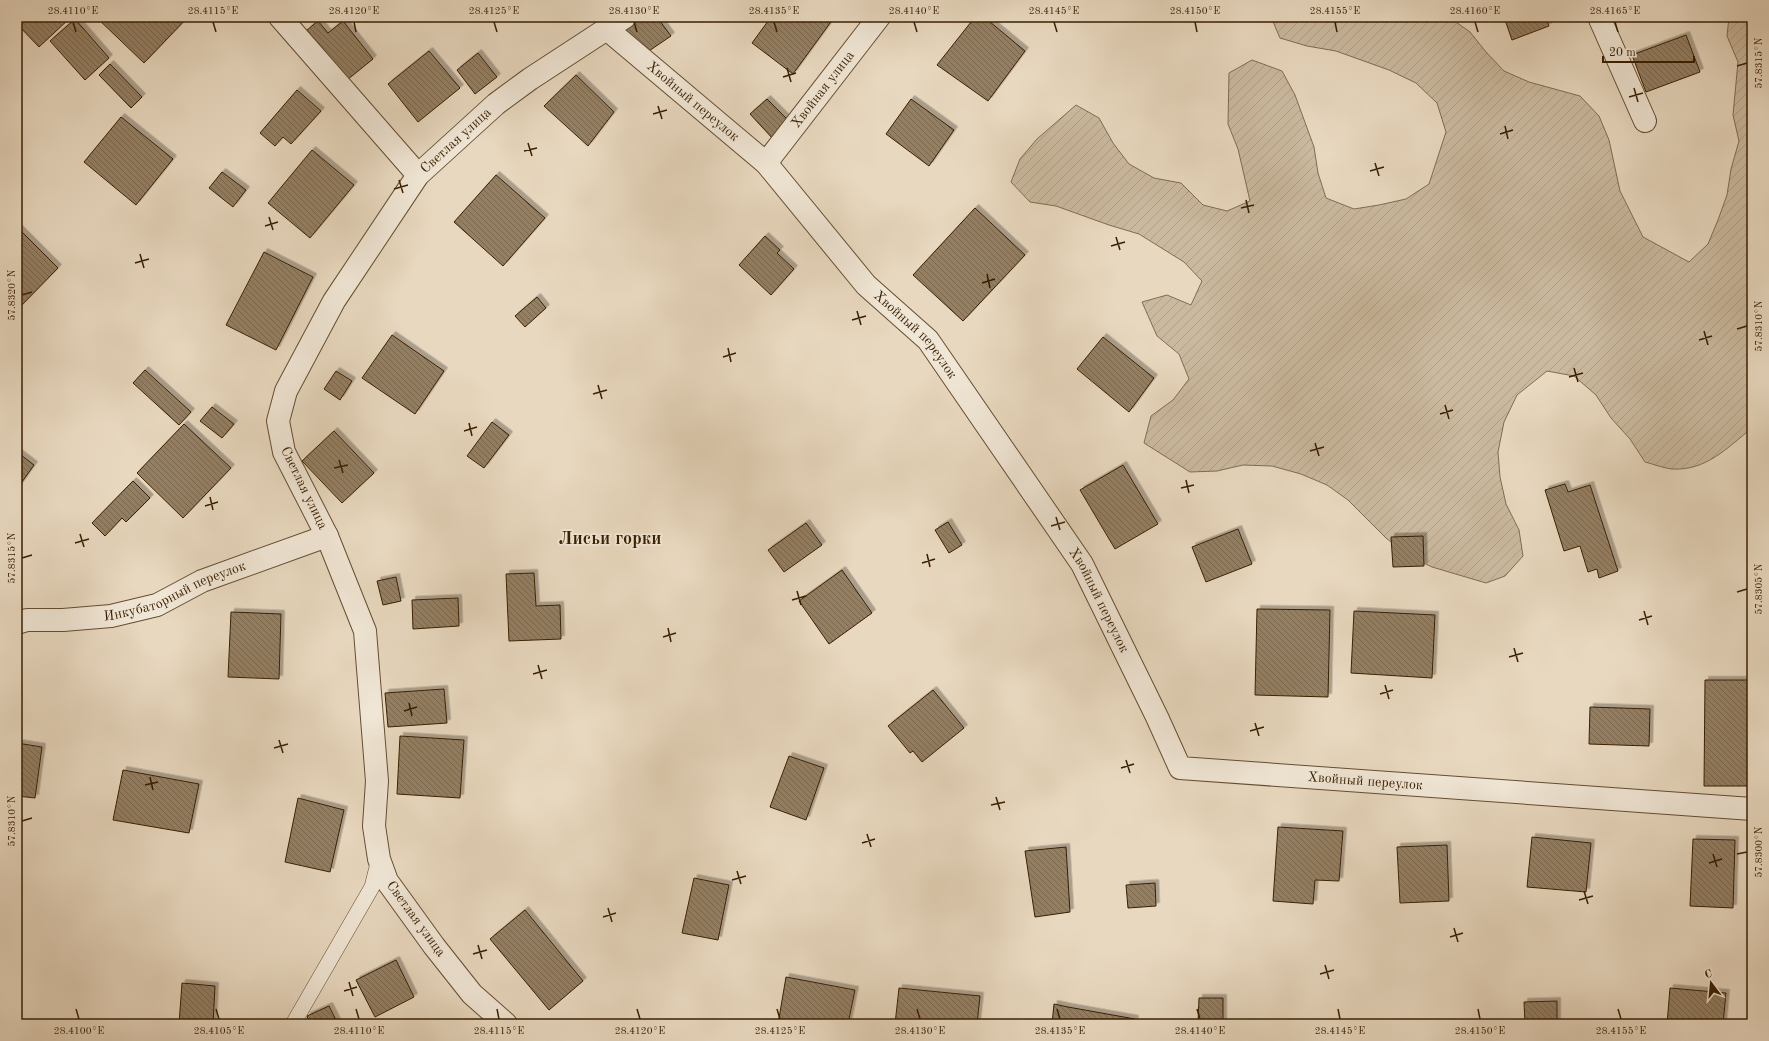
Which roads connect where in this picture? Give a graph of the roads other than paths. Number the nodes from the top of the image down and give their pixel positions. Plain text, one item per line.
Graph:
1 (280, 17) edge
2 (626, 17) edge
3 (879, 17) edge
4 (1599, 17) edge
5 (608, 30) junction
6 (1645, 122) dead end
7 (766, 163) junction
8 (418, 175) junction
9 (327, 536) junction
10 (17, 623) edge
11 (1752, 809) edge
12 (379, 858) junction
13 (293, 1024) edge
14 (506, 1024) edge

1 - 8 street
2 - 5 street, Светлая улица
3 - 7 street, Хвойная улица
4 - 6 street
5 - 7 street, Хвойный переулок
5 - 8 street, Светлая улица
7 - 11 street, Хвойный переулок
8 - 9 street, Светлая улица
9 - 10 street, Инкубаторный переулок
9 - 12 street, Светлая улица
12 - 13 lane
12 - 14 street, Светлая улица

